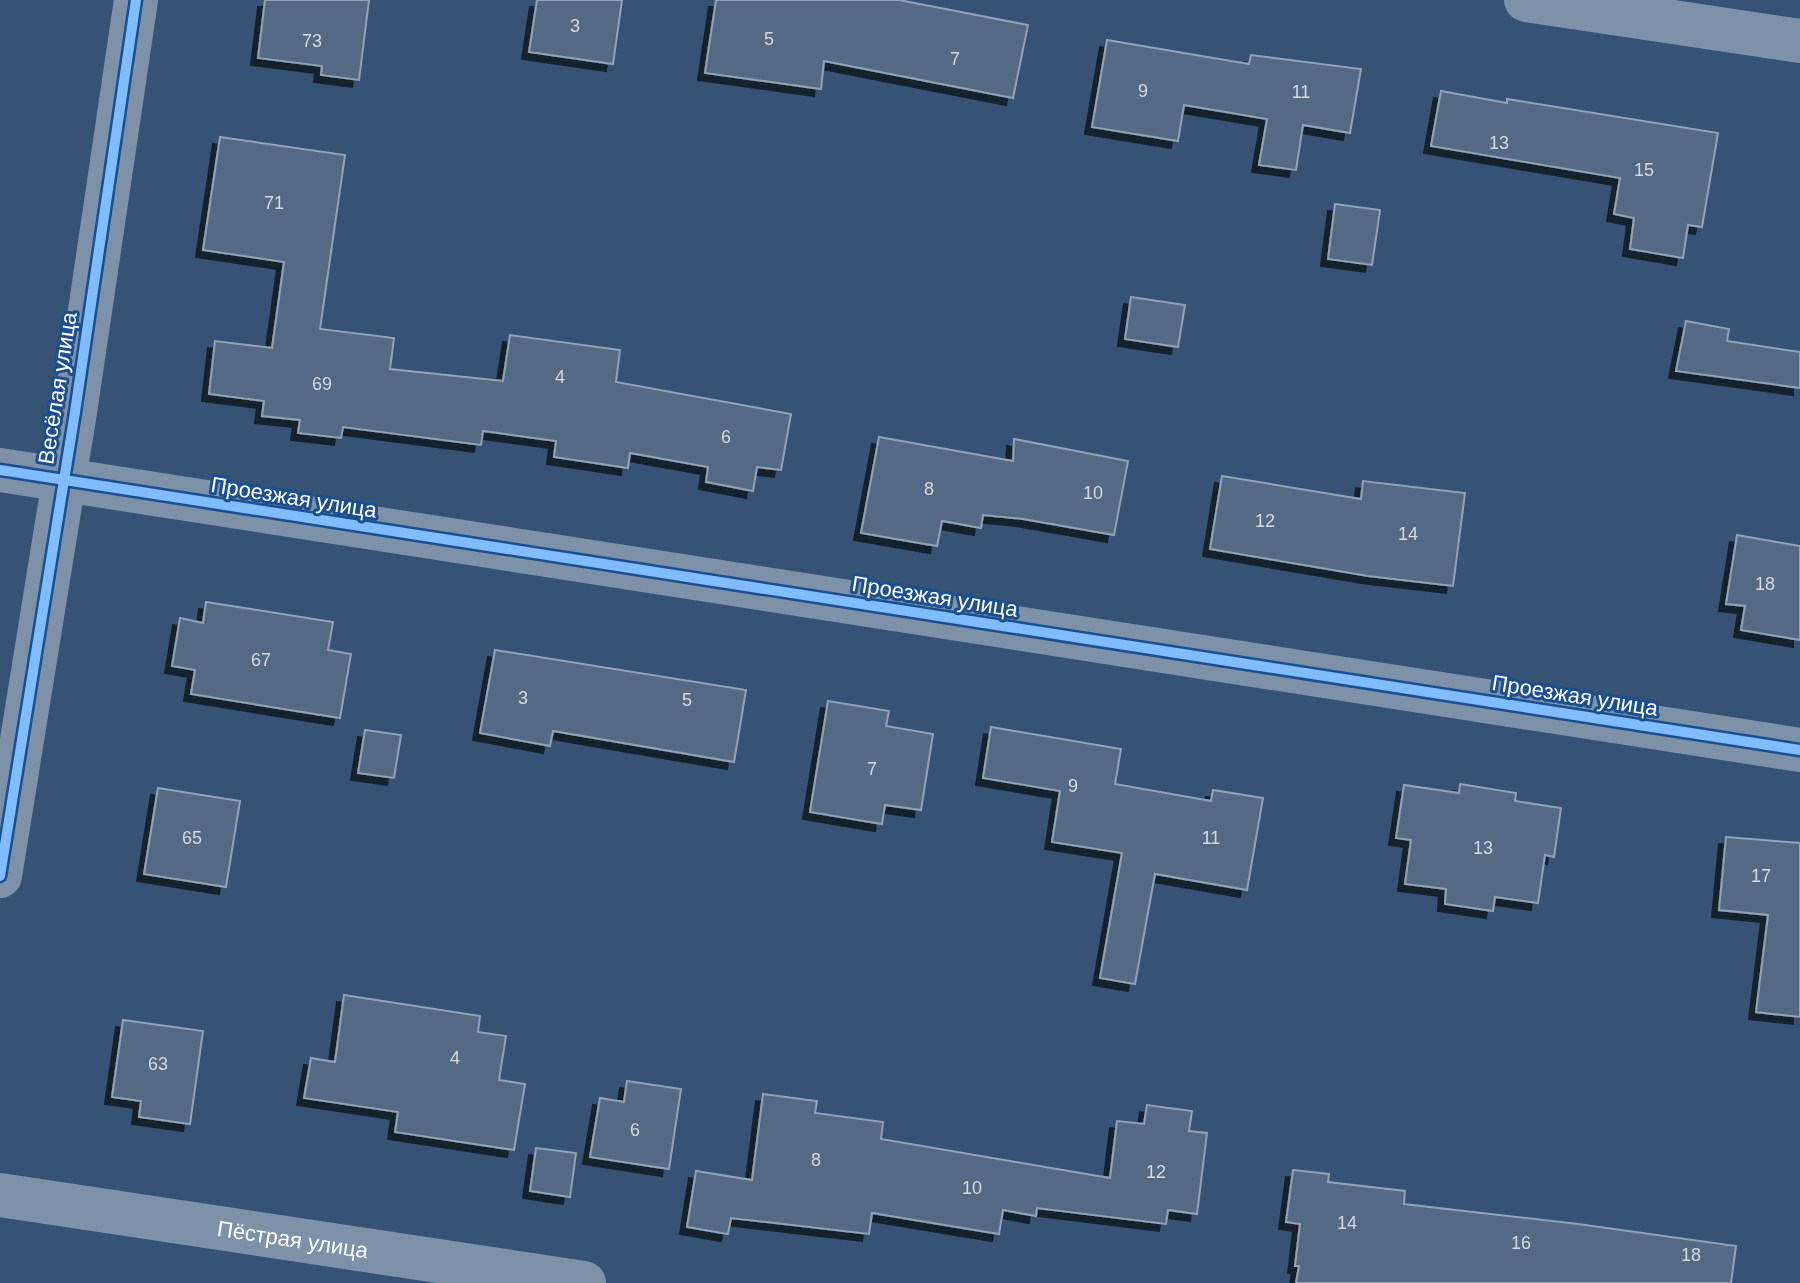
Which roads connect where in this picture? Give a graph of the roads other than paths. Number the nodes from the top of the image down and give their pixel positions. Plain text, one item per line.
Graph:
1 (136, 0) edge
2 (1526, 0) edge
3 (1800, 41) edge
4 (0, 470) edge
5 (64, 479) junction
6 (1800, 750) edge
7 (0, 876) edge
8 (0, 1195) edge
9 (584, 1283) edge

1 - 5 street, Весёлая улица
2 - 3 street
4 - 5 street, Проезжая улица
5 - 6 street, Проезжая улица
5 - 7 street, Весёлая улица
8 - 9 street, Пёстрая улица

